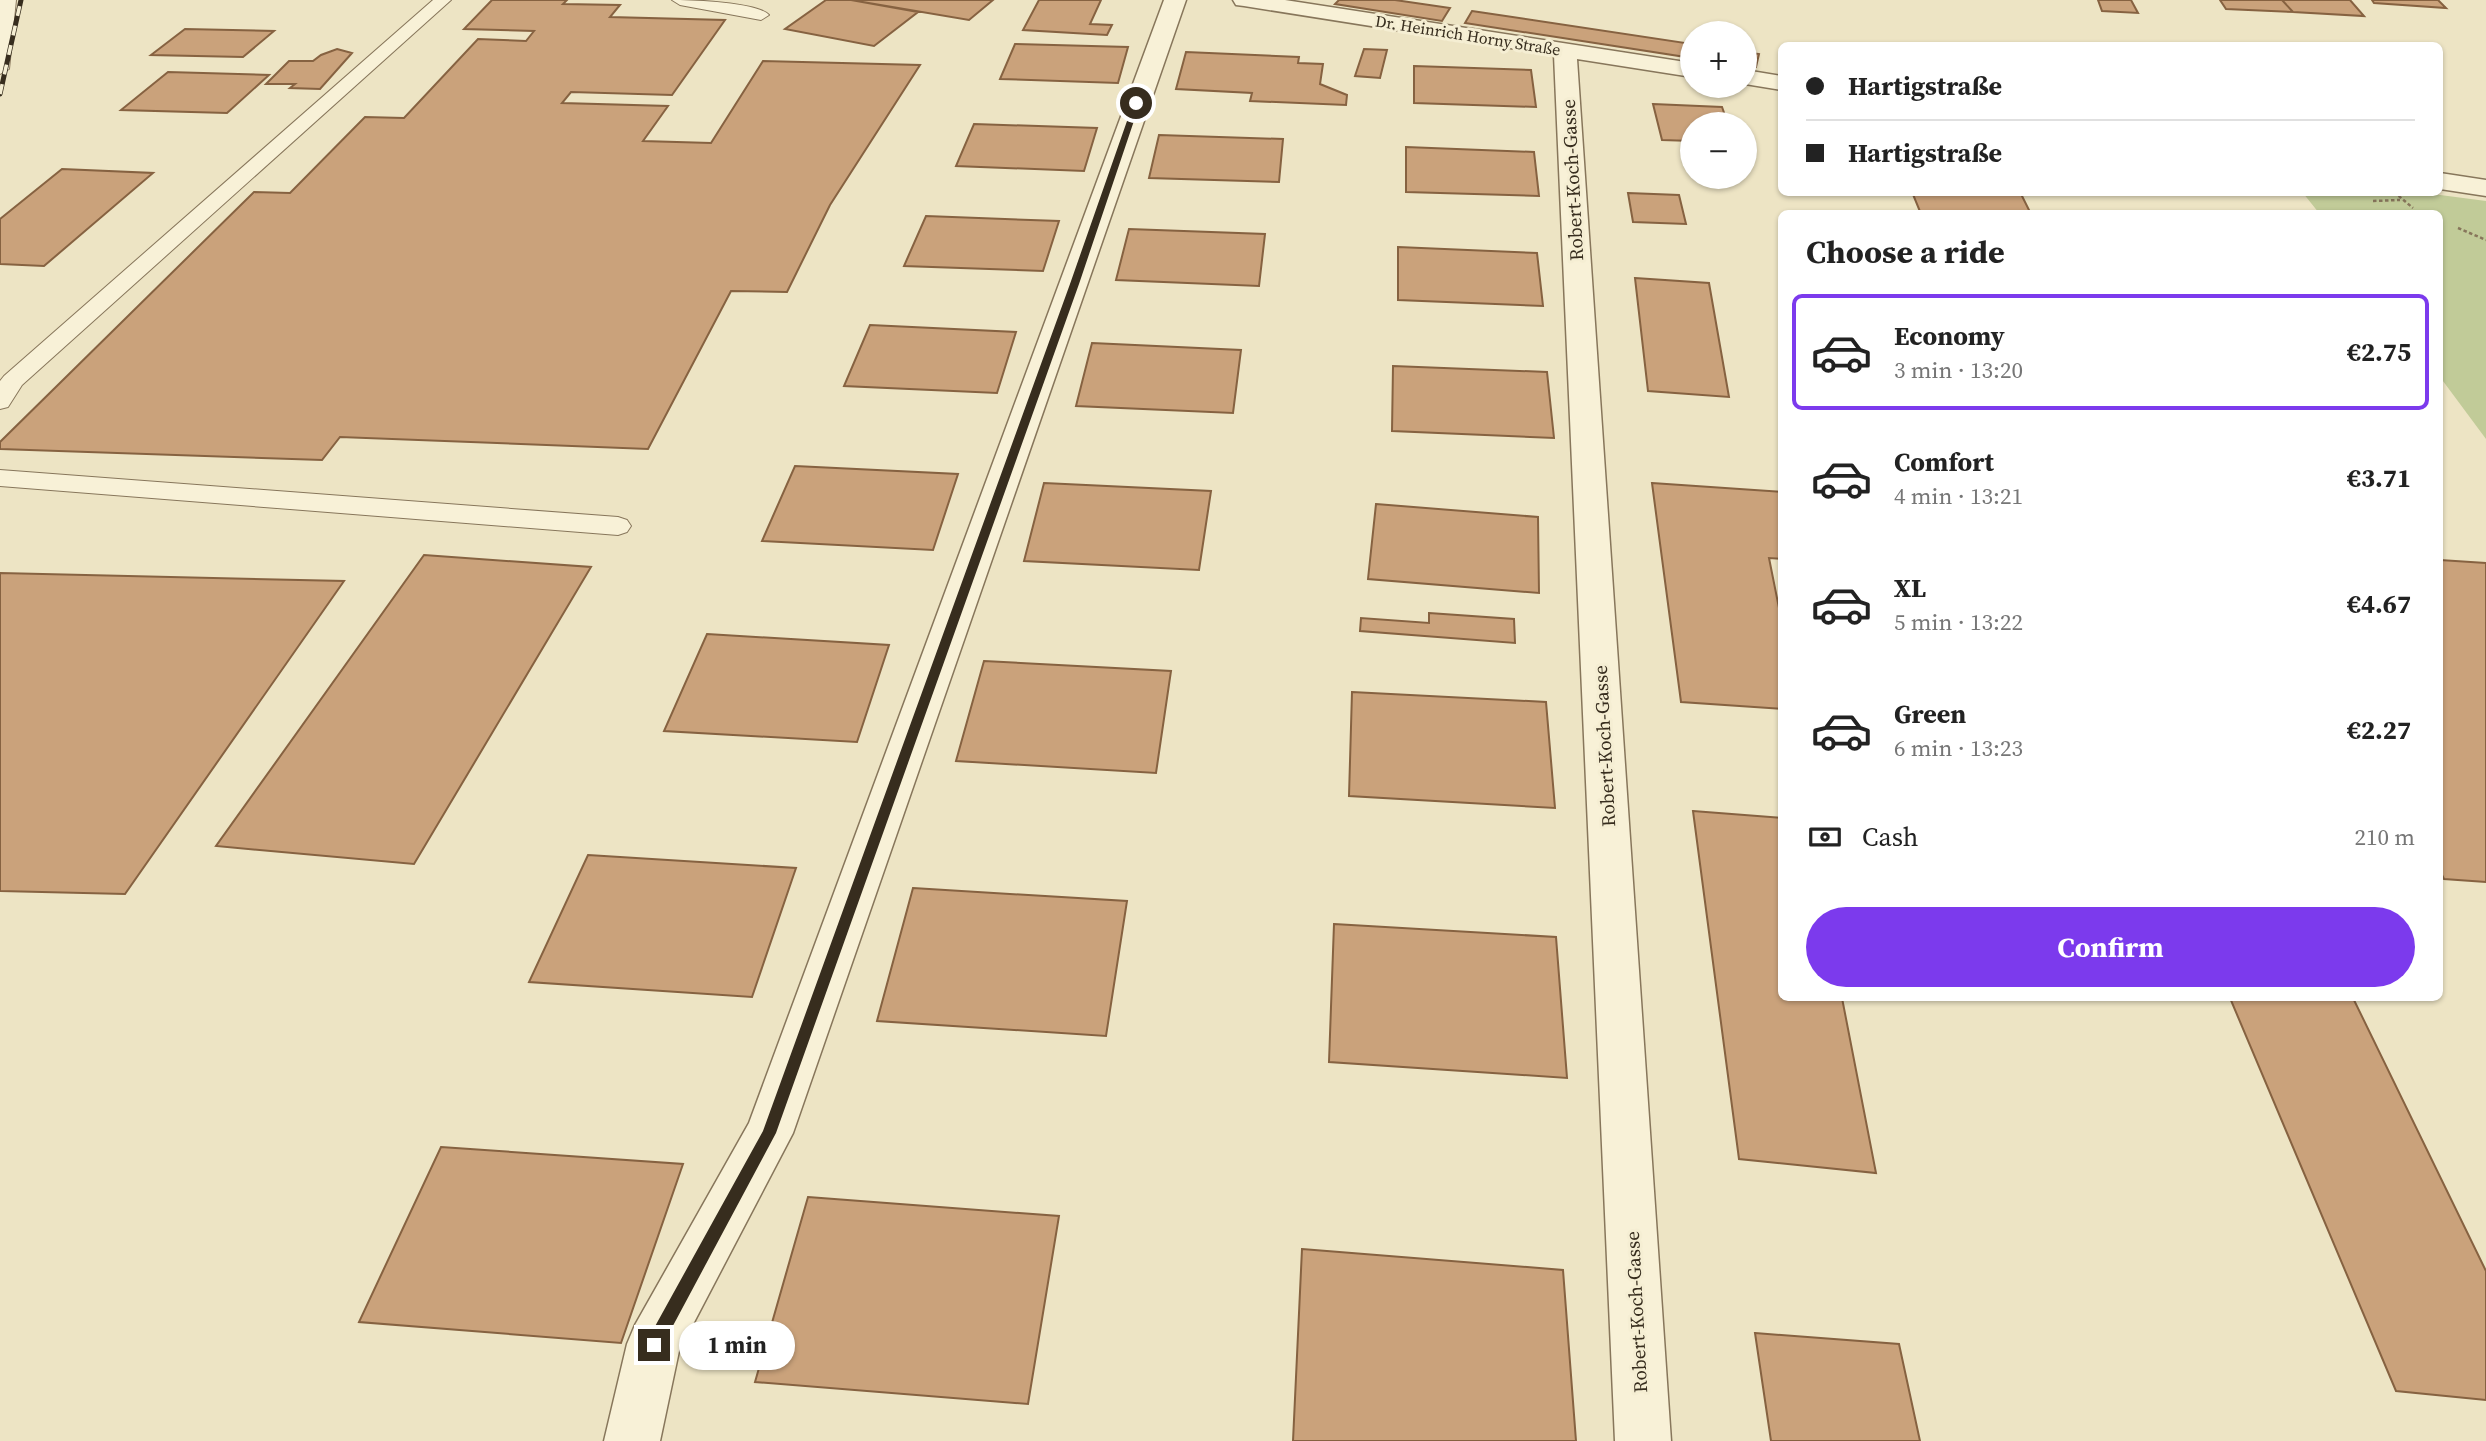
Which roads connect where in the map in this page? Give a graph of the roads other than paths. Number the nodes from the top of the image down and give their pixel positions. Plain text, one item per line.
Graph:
1 (8, 0) edge
2 (443, 0) edge
3 (680, 0) edge
4 (1175, 0) edge
5 (1244, 0) edge
6 (761, 15) dead end
7 (1565, 51) junction
8 (1680, 68) edge
9 (0, 69) edge
10 (1757, 79) edge
11 (1778, 82) edge
12 (2443, 181) edge
13 (2486, 188) edge
14 (0, 402) edge
15 (0, 478) edge
16 (618, 526) dead end
17 (632, 1441) edge
18 (1643, 1441) edge

1 - 9 lane
2 - 14 lane
3 - 6 lane
4 - 17 street
5 - 7 street, Dr. Heinrich Horny Straße
7 - 8 street, Dr. Heinrich Horny Straße
7 - 18 street, Robert-Koch-Gasse
10 - 11 street
12 - 13 street
15 - 16 lane

